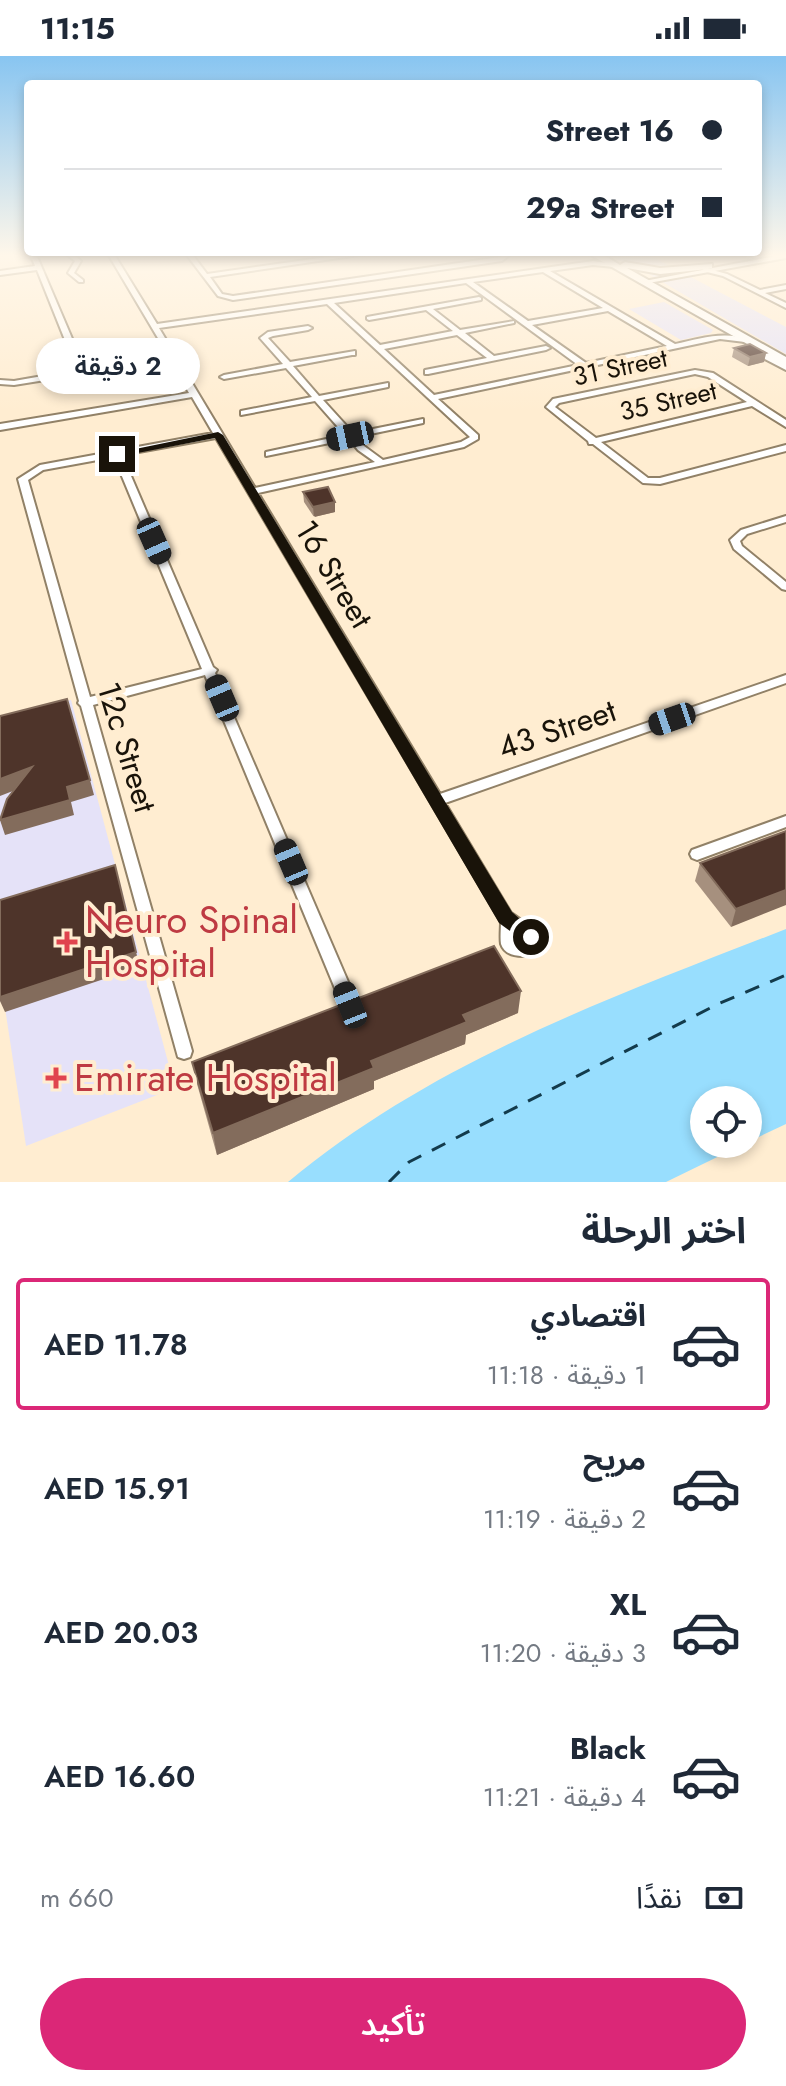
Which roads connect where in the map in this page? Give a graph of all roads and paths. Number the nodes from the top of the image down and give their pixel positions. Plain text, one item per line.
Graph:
1 (54, 307) edge
2 (142, 307) edge
3 (322, 307) edge
4 (337, 307) edge
5 (437, 307) edge
6 (501, 307) edge
7 (605, 307) edge
8 (684, 307) edge
9 (700, 307) edge
10 (424, 309) junction
11 (609, 309) junction
12 (369, 318) dead end
13 (512, 322) dead end
14 (525, 324) junction
15 (154, 327) junction
16 (308, 328) dead end
17 (454, 333) junction
18 (724, 334) junction
19 (381, 347) junction
20 (546, 348) dead end
21 (671, 348) junction
22 (352, 353) dead end
23 (786, 353) edge
24 (172, 357) junction
25 (489, 360) junction
26 (287, 365) junction
27 (786, 365) edge
28 (585, 366) junction
29 (82, 372) junction
30 (428, 372) dead end
31 (224, 377) dead end
32 (0, 382) edge
33 (385, 385) dead end
34 (195, 394) junction
35 (435, 397) junction
36 (316, 399) junction
37 (754, 403) junction
38 (244, 413) dead end
39 (420, 421) dead end
40 (786, 424) edge
41 (0, 427) edge
42 (218, 435) junction
43 (350, 436) junction
44 (592, 442) junction
45 (361, 448) junction
46 (786, 448) edge
47 (117, 454) junction
48 (269, 454) dead end
49 (381, 462) junction
50 (370, 465) junction
51 (252, 492) junction
52 (786, 519) edge
53 (786, 587) edge
54 (211, 670) junction
55 (786, 679) edge
56 (84, 703) junction
57 (436, 801) junction
58 (786, 821) edge
59 (697, 854) dead end
60 (509, 922) dead end
61 (350, 1005) edge
62 (184, 1051) dead end

1 - 29 street
2 - 15 street, 16 Street
3 - 15 street
4 - 19 street
5 - 10 street
6 - 14 street
7 - 11 street
8 - 18 main road
9 - 23 main road
10 - 12 street
10 - 17 street
11 - 14 street
11 - 21 street
13 - 17 street
14 - 28 street
15 - 24 street, 16 Street
16 - 26 street
17 - 19 street
17 - 25 street
18 - 21 street
18 - 27 main road
19 - 35 street
20 - 25 street
21 - 28 street
22 - 26 street
24 - 29 street
24 - 34 street, 16 Street
25 - 30 street
26 - 31 street
26 - 36 street
28 - 35 street
29 - 32 street
33 - 36 street
34 - 41 street
34 - 42 street, 16 Street
35 - 49 street
36 - 38 street
36 - 43 street
37 - 40 street
37 - 44 street, 35 Street
37 - 44 street, 31 Street
39 - 43 street
42 - 47 street
42 - 51 street, 16 Street
43 - 45 street
43 - 48 street
44 - 46 street
45 - 49 street
45 - 50 street
47 - 54 street
47 - 56 street, 12c Street
49 - 50 street
50 - 51 street
51 - 57 street, 16 Street
52 - 53 street
54 - 56 street
54 - 61 street
55 - 57 street, 43 Street
56 - 62 street, 12c Street
57 - 60 street, 16 Street
58 - 59 street

